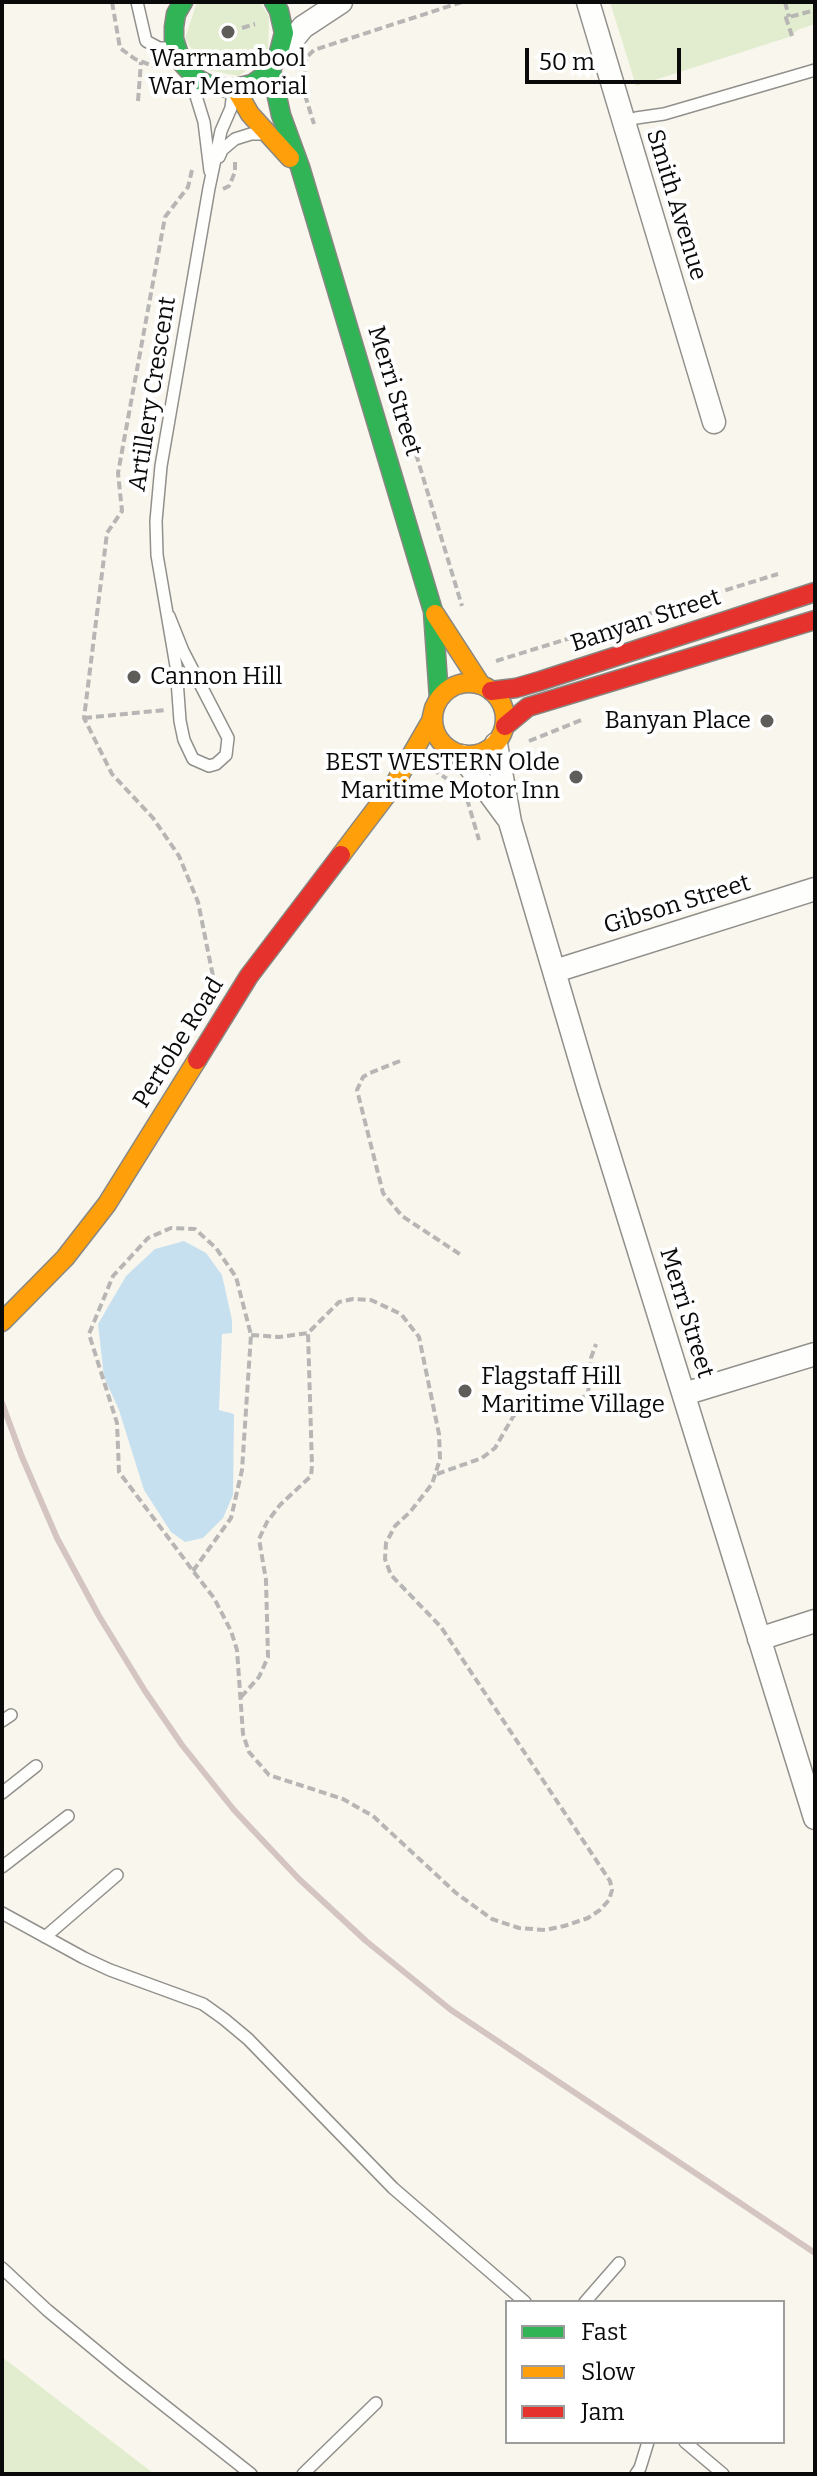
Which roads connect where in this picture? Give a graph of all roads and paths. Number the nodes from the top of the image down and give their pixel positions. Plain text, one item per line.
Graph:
1 (112, 2) edge
2 (137, 2) edge
3 (183, 2) edge
4 (274, 2) edge
5 (341, 2) edge
6 (462, 2) edge
7 (588, 2) edge
8 (785, 2) edge
9 (815, 10) edge
10 (789, 17) junction
11 (792, 36) dead end
12 (176, 48) junction
13 (141, 62) junction
14 (274, 65) junction
15 (177, 69) junction
16 (815, 70) edge
17 (234, 88) junction
18 (304, 91) junction
19 (138, 101) dead end
20 (279, 102) junction
21 (624, 123) junction
22 (318, 136) dead end
23 (194, 158) dead end
24 (291, 159) junction
25 (211, 180) junction
26 (305, 185) junction
27 (714, 422) dead end
28 (414, 449) dead end
29 (786, 572) dead end
30 (815, 592) edge
31 (433, 611) junction
32 (464, 613) dead end
33 (169, 616) junction
34 (815, 620) edge
35 (692, 631) junction
36 (699, 656) junction
37 (484, 665) dead end
38 (486, 688) junction
39 (437, 703) junction
40 (180, 709) junction
41 (591, 717) dead end
42 (84, 718) junction
43 (500, 735) junction
44 (525, 742) dead end
45 (447, 759) junction
46 (482, 783) junction
47 (394, 785) junction
48 (510, 822) junction
49 (479, 840) dead end
50 (815, 889) edge
51 (555, 971) junction
52 (216, 992) dead end
53 (400, 1061) dead end
54 (461, 1255) dead end
55 (2, 1322) edge
56 (308, 1333) junction
57 (251, 1335) junction
58 (596, 1344) dead end
59 (815, 1354) edge
60 (684, 1394) junction
61 (437, 1474) junction
62 (193, 1571) junction
63 (815, 1621) edge
64 (759, 1639) junction
65 (240, 1697) junction
66 (36, 1766) dead end
67 (2, 1793) edge
68 (68, 1816) dead end
69 (815, 1818) edge
70 (2, 1867) edge
71 (117, 1875) dead end
72 (2, 1913) edge
73 (45, 1937) junction
74 (619, 2263) dead end
75 (2, 2268) edge
76 (523, 2300) edge
77 (587, 2300) edge
78 (376, 2403) dead end
79 (647, 2444) edge
80 (687, 2444) edge
81 (251, 2474) edge
82 (303, 2474) edge
83 (636, 2474) edge
84 (723, 2474) edge

1 - 13 path
2 - 12 lane
3 - 12 street
4 - 14 street, Merri Street
5 - 14 street
6 - 18 path
7 - 21 street, Smith Avenue
8 - 10 path
9 - 10 path
10 - 11 path
12 - 15 street
13 - 15 path
13 - 19 path
14 - 17 street
14 - 20 street, Merri Street
15 - 17 street
15 - 25 lane, Artillery Crescent
16 - 21 lane
17 - 24 street, Merri Street
17 - 25 lane, Artillery Crescent
18 - 20 path
18 - 22 path
20 - 26 street, Merri Street
21 - 27 street, Smith Avenue
23 - 42 path
24 - 25 lane
24 - 26 street, Merri Street
25 - 33 lane, Artillery Crescent
26 - 31 street, Merri Street
28 - 32 path
29 - 37 path
30 - 35 street, Banyan Street
31 - 38 street, Merri Street
31 - 39 street, Merri Street
33 - 40 lane, Artillery Crescent
33 - 40 lane, Artillery Crescent
34 - 36 street, Banyan Street
35 - 36 lane
35 - 38 street, Banyan Street
36 - 43 street, Banyan Street
38 - 39 street
38 - 43 street
39 - 45 street
39 - 47 street, Pertobe Road
40 - 42 path
41 - 44 path
42 - 52 path
43 - 45 street
43 - 48 street, Merri Street
45 - 46 street, Merri Street
45 - 47 street, Pertobe Road
46 - 48 street, Merri Street
46 - 49 path
47 - 55 street, Pertobe Road
48 - 51 street, Merri Street
50 - 51 street, Gibson Street
51 - 60 street, Merri Street
53 - 54 path
56 - 57 path
56 - 61 path
56 - 65 path
57 - 62 path
57 - 62 path
58 - 61 path
59 - 60 street
60 - 64 street, Merri Street
61 - 65 path
62 - 65 path
63 - 64 street
64 - 69 street, Merri Street
66 - 67 lane
68 - 70 lane
71 - 73 lane
72 - 73 lane
73 - 76 lane
74 - 77 lane
75 - 81 lane
78 - 82 lane
79 - 83 lane
80 - 84 lane

